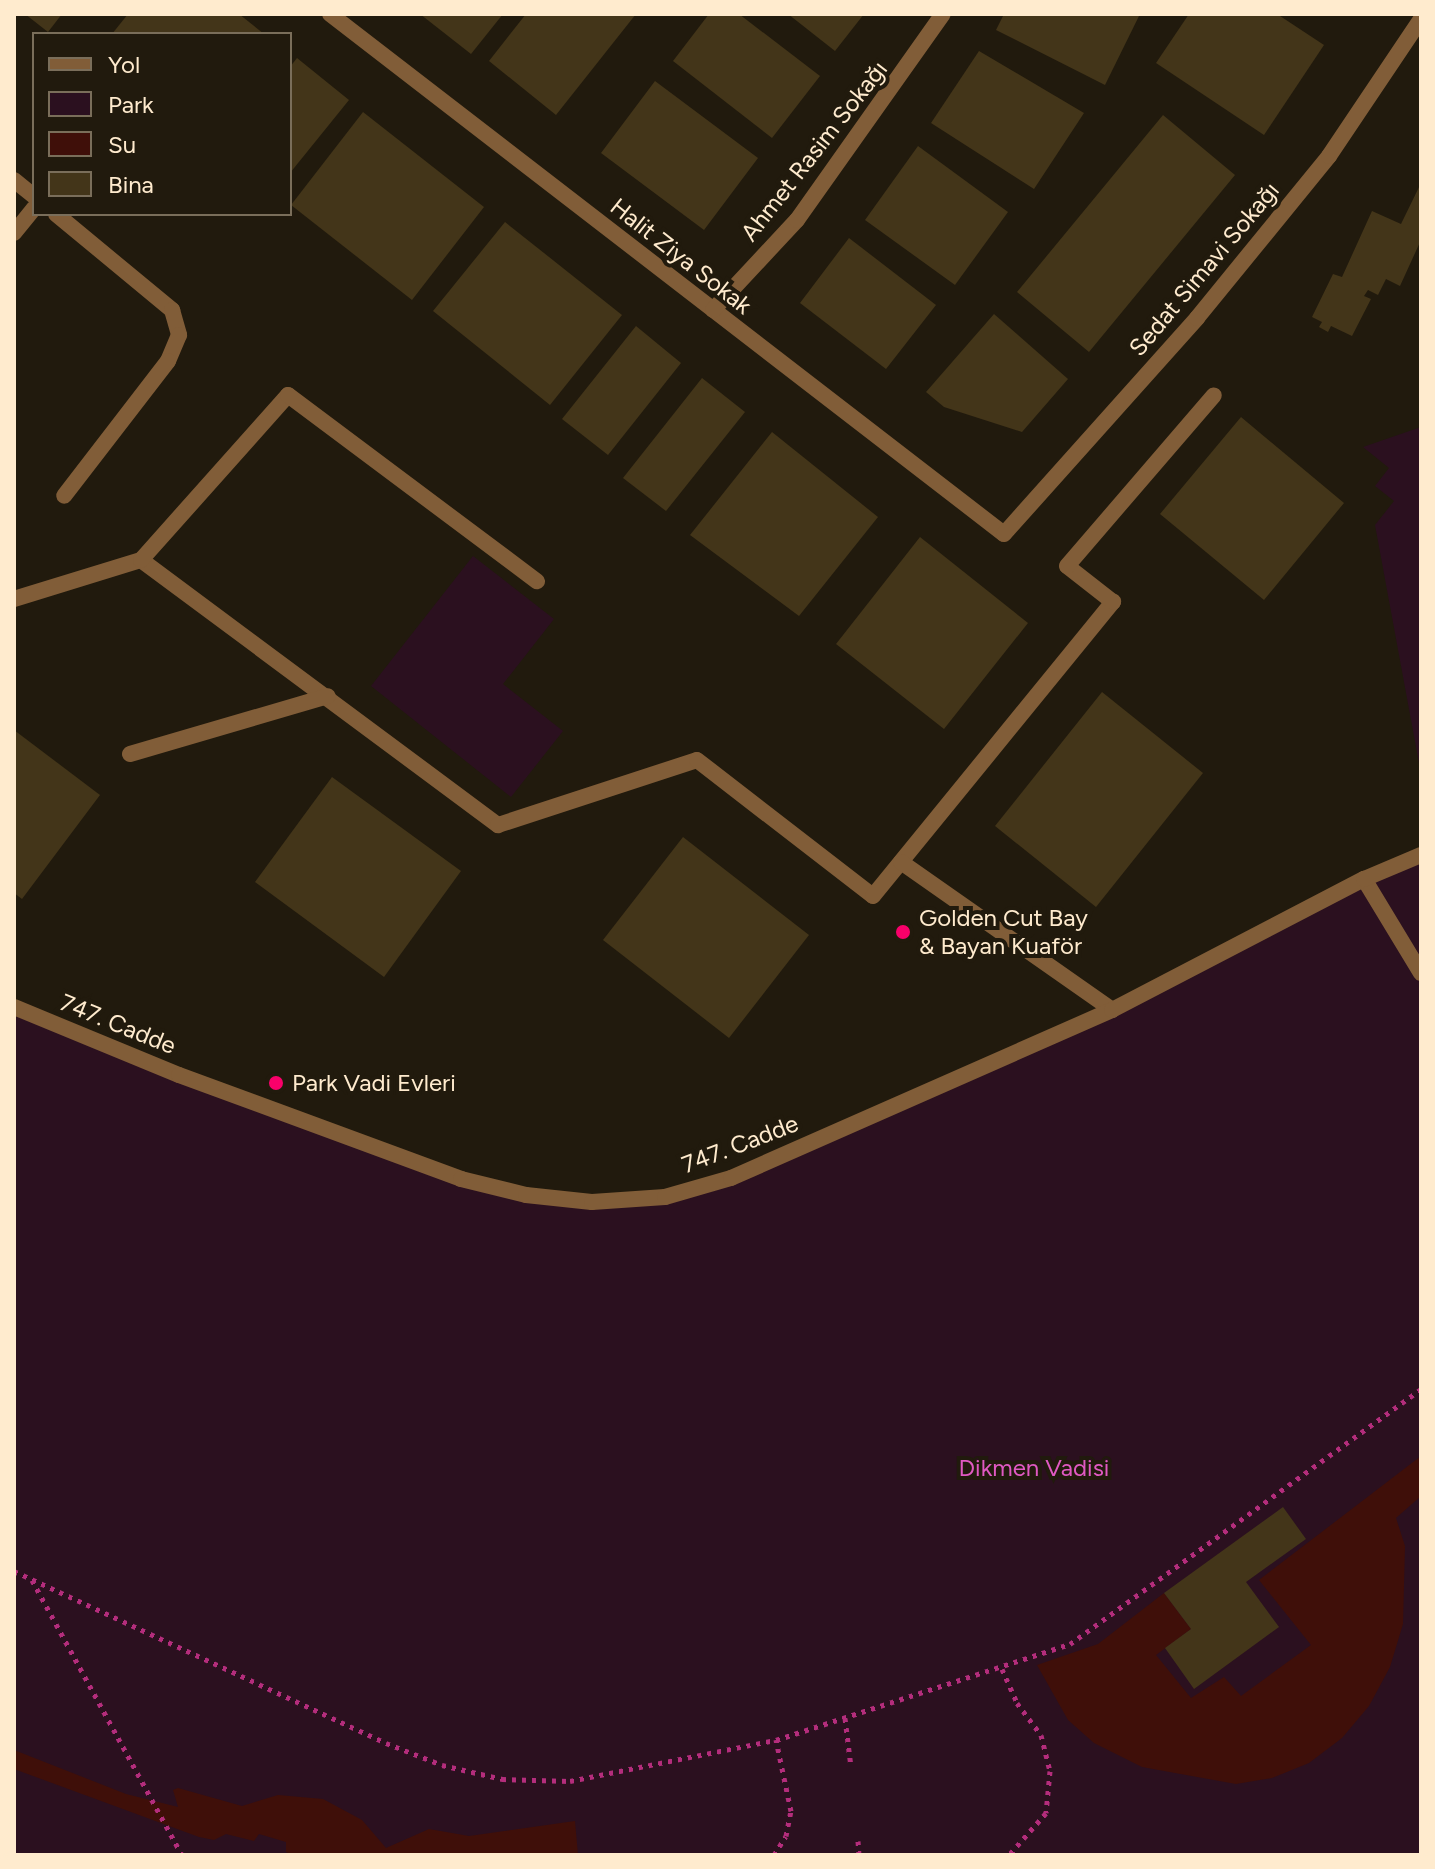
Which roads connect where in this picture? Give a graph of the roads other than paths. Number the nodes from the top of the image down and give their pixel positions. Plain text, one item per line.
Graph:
1 (330, 14) edge
2 (943, 14) edge
3 (1421, 19) edge
4 (14, 180) edge
5 (32, 194) edge
6 (32, 210) edge
7 (58, 216) edge
8 (14, 233) edge
9 (713, 310) junction
10 (1214, 395) dead end
11 (64, 496) dead end
12 (1004, 534) joint
13 (141, 560) junction
14 (537, 581) dead end
15 (14, 599) edge
16 (328, 696) junction
17 (130, 754) dead end
18 (1421, 855) edge
19 (901, 862) junction
20 (1364, 879) junction
21 (1421, 973) edge
22 (14, 1007) edge
23 (1112, 1010) junction

1 - 9 street, Halit Ziya Sokak
2 - 9 street, Ahmet Rasim Sokağı
3 - 12 street, Sedat Simavi Sokağı
4 - 5 street
6 - 8 street
7 - 11 street
9 - 12 street, Halit Ziya Sokak
10 - 19 street
13 - 14 street
13 - 15 street
13 - 16 street
16 - 17 street
16 - 19 street
18 - 20 street, 747. Cadde
19 - 23 street
20 - 21 street
20 - 23 street, 747. Cadde
22 - 23 street, 747. Cadde

